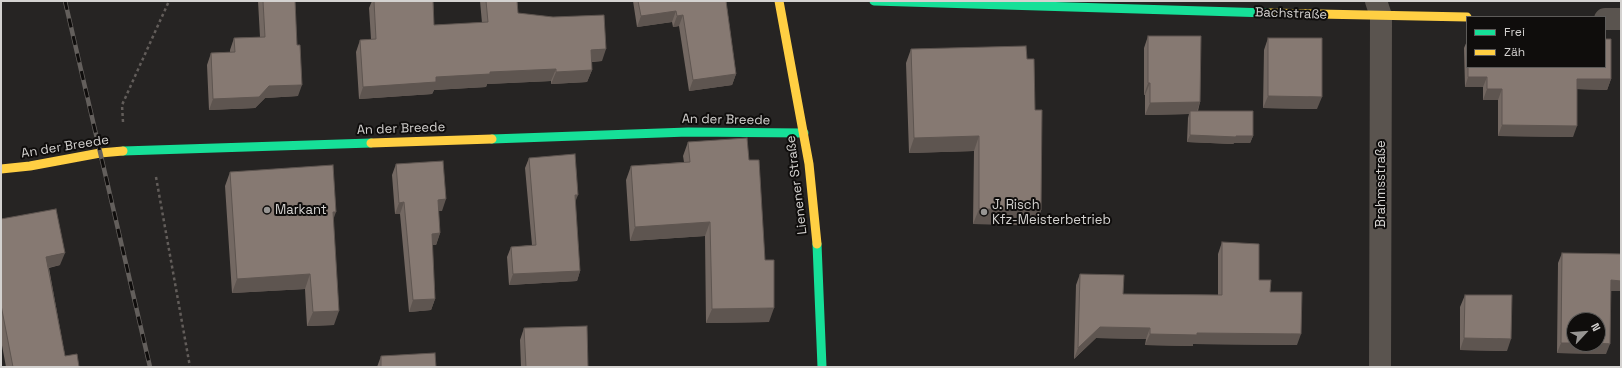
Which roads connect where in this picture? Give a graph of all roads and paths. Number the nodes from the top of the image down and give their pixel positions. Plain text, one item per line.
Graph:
1 (169, 1) edge
2 (782, 1) edge
3 (874, 1) edge
4 (1379, 9) edge
5 (1466, 17) edge
6 (1606, 19) edge
7 (1621, 19) edge
8 (804, 133) junction
9 (125, 151) junction
10 (152, 151) junction
11 (1, 169) edge
12 (190, 367) edge
13 (822, 367) edge
14 (1380, 367) edge

1 - 9 path
2 - 8 street, Lienener Straße
3 - 4 street, Bachstraße
4 - 5 street, Bachstraße
4 - 14 street, Brahmsstraße
6 - 7 street
8 - 10 street, An der Breede
8 - 13 street, Lienener Straße
9 - 10 street, An der Breede
9 - 11 street, An der Breede
10 - 12 path

